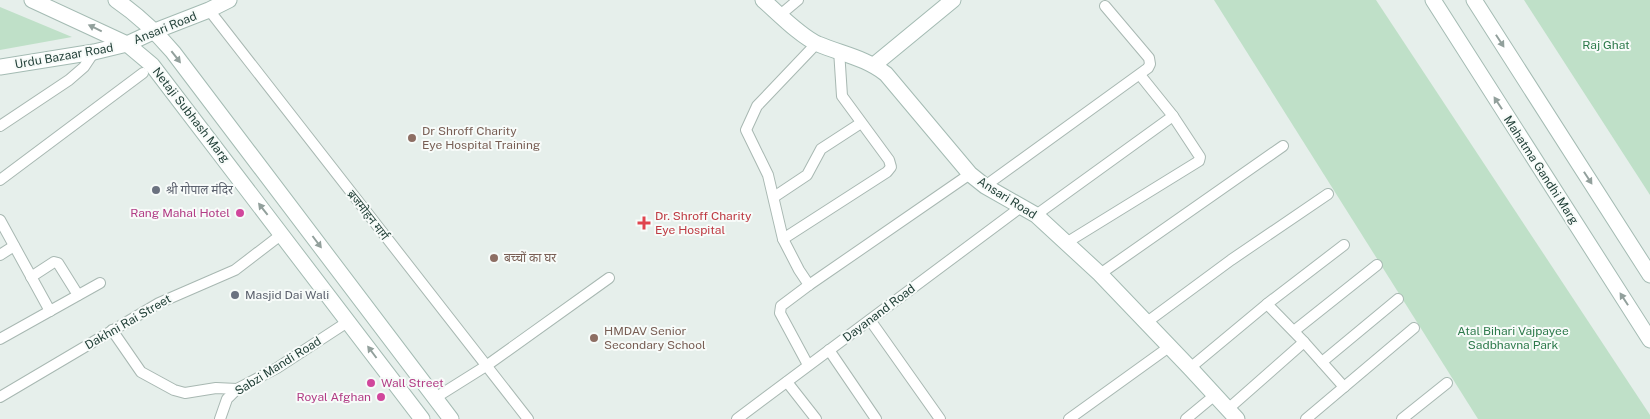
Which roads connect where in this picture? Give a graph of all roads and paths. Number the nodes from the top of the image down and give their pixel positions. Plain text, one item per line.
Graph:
1 (32, 0) edge
2 (116, 0) edge
3 (229, 0) edge
4 (763, 0) edge
5 (798, 0) edge
6 (953, 0) edge
7 (1433, 0) edge
8 (1474, 0) edge
9 (1105, 6) dead end
10 (209, 10) junction
11 (780, 15) junction
12 (155, 31) junction
13 (817, 43) junction
14 (127, 44) junction
15 (839, 50) junction
16 (94, 52) junction
17 (874, 65) junction
18 (0, 67) edge
19 (143, 73) dead end
20 (1140, 75) junction
21 (1173, 116) junction
22 (861, 124) junction
23 (0, 126) edge
24 (1283, 146) dead end
25 (970, 174) junction
26 (0, 180) edge
27 (985, 186) junction
28 (1328, 194) dead end
29 (774, 197) junction
30 (1021, 207) junction
31 (1036, 215) junction
32 (0, 220) edge
33 (282, 234) junction
34 (783, 239) junction
35 (1066, 243) junction
36 (1344, 245) dead end
37 (14, 246) junction
38 (0, 255) edge
39 (1377, 265) dead end
40 (1100, 274) junction
41 (1650, 275) edge
42 (31, 277) junction
43 (609, 278) dead end
44 (100, 283) dead end
45 (809, 285) junction
46 (78, 295) junction
47 (1398, 299) dead end
48 (1267, 304) junction
49 (50, 311) junction
50 (870, 320) junction
51 (349, 322) junction
52 (1148, 322) junction
53 (1414, 328) dead end
54 (112, 330) junction
55 (1294, 332) junction
56 (0, 339) edge
57 (1650, 340) edge
58 (1304, 342) junction
59 (1169, 347) junction
60 (829, 350) junction
61 (1322, 362) junction
62 (808, 365) junction
63 (486, 366) junction
64 (1190, 368) junction
65 (787, 382) junction
66 (1447, 383) dead end
67 (1344, 387) junction
68 (237, 389) junction
69 (1215, 395) junction
70 (0, 397) edge
71 (435, 398) junction
72 (1232, 414) edge
73 (1073, 418) edge
74 (220, 419) edge
75 (422, 419) edge
76 (451, 419) edge
77 (528, 419) edge
78 (738, 419) edge
79 (816, 419) edge
80 (876, 419) edge
81 (940, 419) edge
82 (1186, 419) edge
83 (1306, 419) edge
84 (1402, 419) edge

14 -> 1 main road, Netaji Subhash Marg
2 - 12 main road, Netaji Subhash Marg
3 - 10 main road, Ansari Road
4 - 11 main road, Ansari Road
5 - 11 street
6 - 17 main road
57 -> 7 main road, Mahatma Gandhi Marg
8 -> 41 main road
9 - 20 street
10 - 12 main road, Ansari Road
10 - 63 street, ब्रजमोहन मार्ग
11 - 13 main road, Ansari Road
12 - 14 main road, Ansari Road
12 -> 71 main road, Netaji Subhash Marg
13 - 15 main road, Ansari Road
13 - 29 street
14 - 16 main road, Urdu Bazaar Road
33 -> 14 main road, Netaji Subhash Marg
15 - 17 main road, Ansari Road
15 - 22 street
16 - 18 main road, Urdu Bazaar Road
16 - 23 street
17 - 25 main road, Ansari Road
19 - 26 street
20 - 21 street
20 - 27 street
21 - 31 street
21 - 35 street
22 - 29 street
22 - 34 street
24 - 40 street
25 - 27 main road, Ansari Road
25 - 45 street
27 - 30 main road, Ansari Road
28 - 52 street
29 - 34 street
30 - 31 main road, Ansari Road
30 - 50 street, Dayanand Road
31 - 35 main road, Ansari Road
32 - 37 street
33 - 51 main road, Netaji Subhash Marg
33 - 54 street, Dakhni Rai Street
34 - 45 street
35 - 40 main road, Ansari Road
36 - 48 street
37 - 38 street
37 - 42 street
39 - 55 street
40 - 52 main road, Ansari Road
42 - 46 street
42 - 49 street
43 - 63 street
44 - 46 street
45 - 62 street
46 - 49 street
47 - 61 street
48 - 55 street
48 - 64 street
49 - 56 street
50 - 60 street, Dayanand Road
50 - 81 street
51 - 68 street, Sabzi Mandi Road
75 -> 51 main road, Netaji Subhash Marg
52 - 59 main road, Ansari Road
53 - 67 street
54 - 68 street
54 - 70 street, Dakhni Rai Street
55 - 58 street
58 - 61 street
58 - 72 street
59 - 64 main road, Ansari Road
59 - 73 street
60 - 62 street, Dayanand Road
60 - 80 street
61 - 67 street
62 - 65 street, Dayanand Road
63 - 71 street
63 - 77 street, ब्रजमोहन मार्ग
64 - 69 main road, Ansari Road
65 - 78 street, Dayanand Road
65 - 79 street
66 - 84 street
67 - 83 street
68 - 74 street, Sabzi Mandi Road
69 - 72 main road, Ansari Road
69 - 82 street
71 - 76 main road, Netaji Subhash Marg

